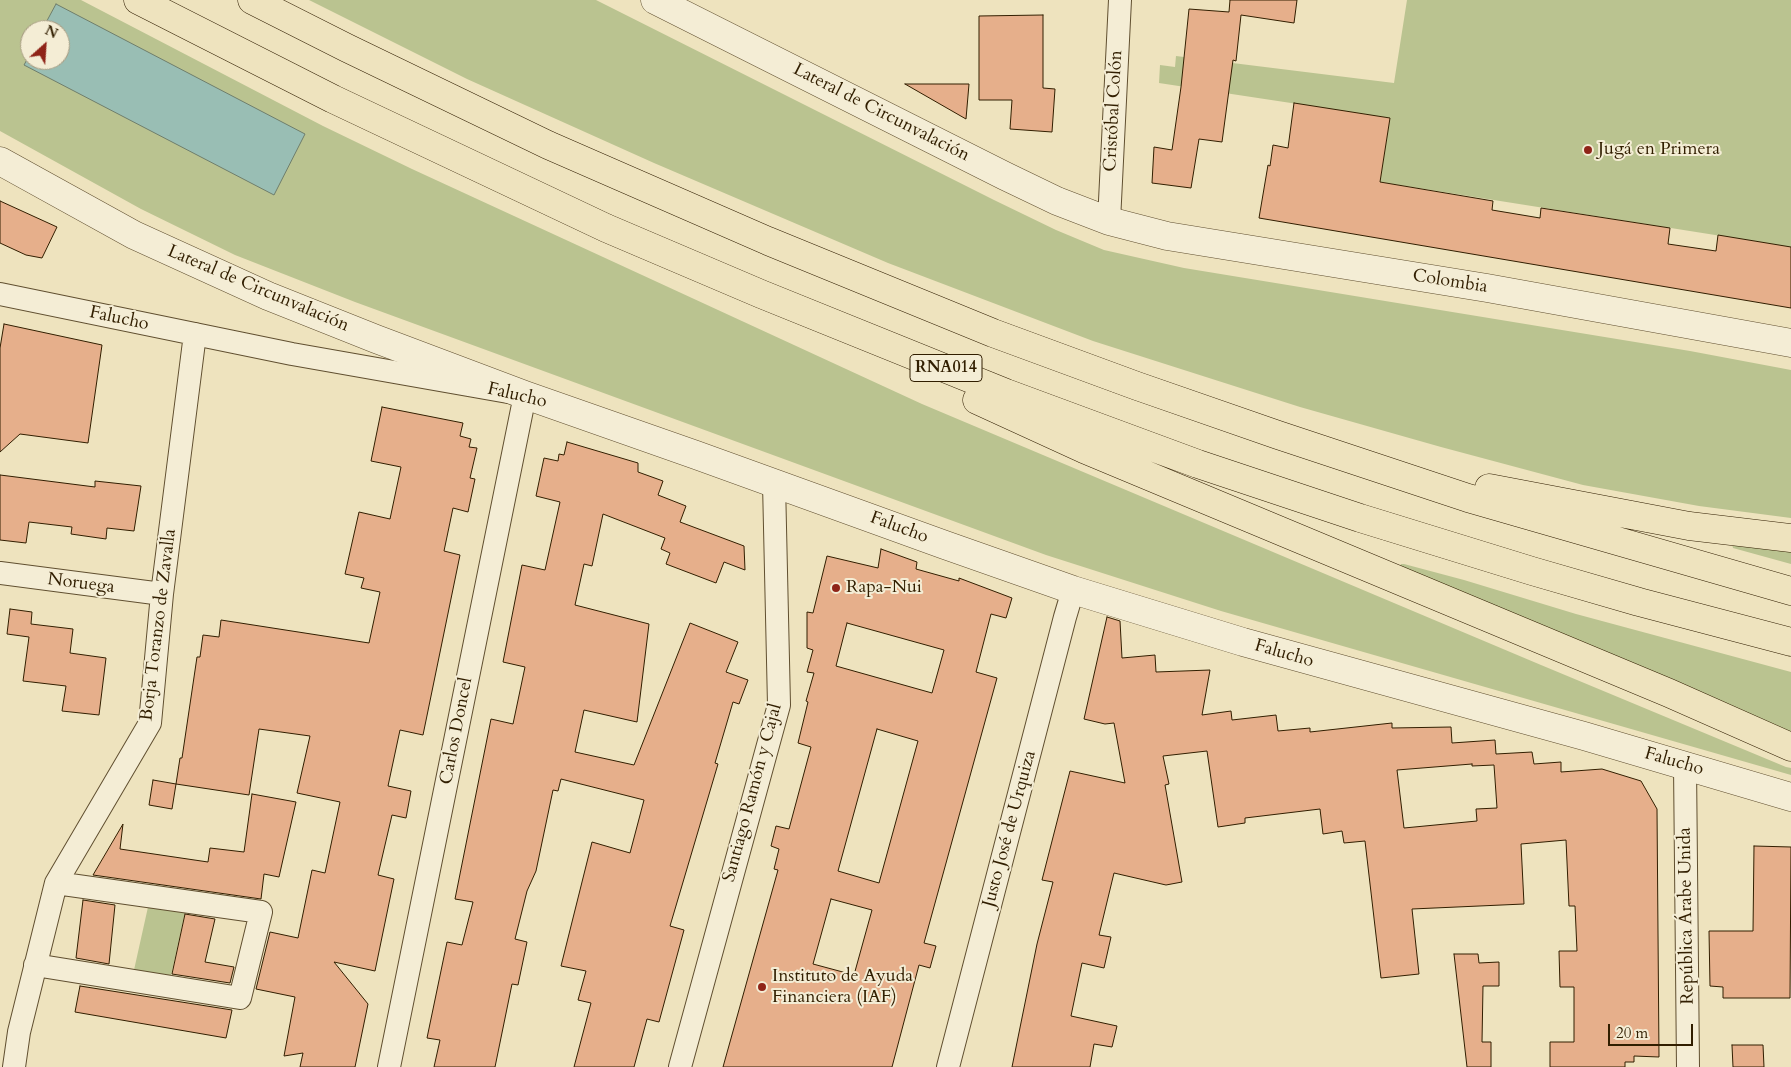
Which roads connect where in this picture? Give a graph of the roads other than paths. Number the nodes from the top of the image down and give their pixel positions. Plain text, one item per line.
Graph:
1 (138, 0) edge
2 (252, 0) edge
3 (654, 0) edge
4 (1120, 0) edge
5 (0, 161) edge
6 (1109, 222) junction
7 (663, 253) junction
8 (0, 294) edge
9 (195, 334) junction
10 (1791, 343) edge
11 (525, 395) junction
12 (1367, 464) junction
13 (774, 483) junction
14 (1791, 538) edge
15 (0, 573) edge
16 (1073, 590) junction
17 (1791, 591) edge
18 (162, 594) junction
19 (1791, 642) edge
20 (1791, 747) edge
21 (1685, 765) junction
22 (1791, 796) edge
23 (56, 883) junction
24 (35, 965) junction
25 (14, 1067) edge
26 (390, 1067) edge
27 (680, 1067) edge
28 (948, 1067) edge
29 (1688, 1067) edge

1 - 7 highway, RNA014
2 - 12 highway, RNA014
3 - 6 street, Lateral de Circunvalación
4 - 6 street, Cristóbal Colón
5 - 11 street, Lateral de Circunvalación
6 - 10 street, Colombia
7 - 19 highway, RNA014
7 - 20 highway
8 - 9 street, Falucho
9 - 11 street, Falucho
9 - 18 street, Borja Toranzo de Zavalla
11 - 13 street, Falucho
11 - 26 street, Carlos Doncel
12 - 14 highway
12 - 17 highway, RNA014
13 - 16 street, Falucho
13 - 27 street, Santiago Ramón y Cajal
15 - 18 street, Noruega
16 - 21 street, Falucho
16 - 28 street, Justo José de Urquiza
18 - 23 street, Borja Toranzo de Zavalla
21 - 22 street, Falucho
21 - 29 street, República Árabe Unida
23 - 24 street, Borja Toranzo de Zavalla
23 - 24 street
24 - 25 street, Borja Toranzo de Zavalla

